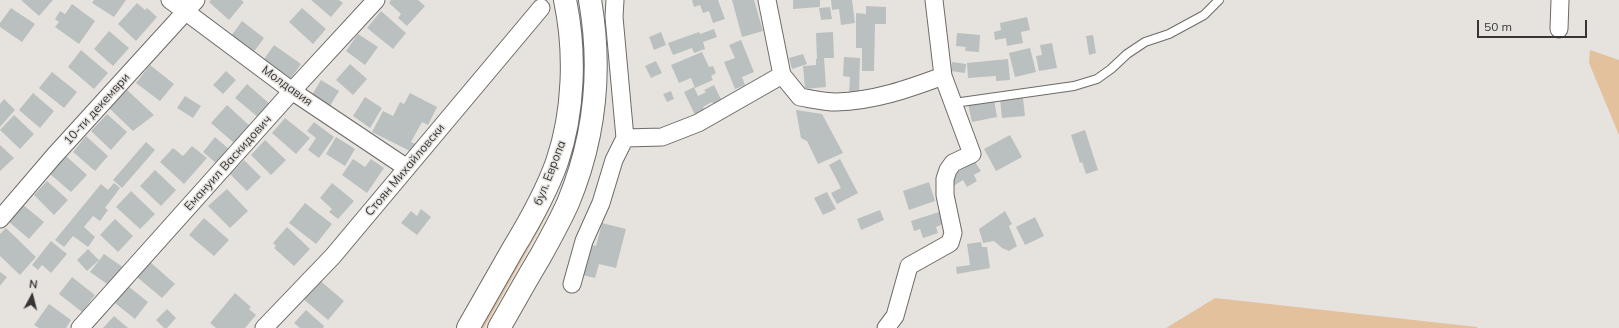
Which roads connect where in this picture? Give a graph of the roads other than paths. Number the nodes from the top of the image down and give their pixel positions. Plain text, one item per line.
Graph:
1 (170, 0) edge
2 (376, 0) edge
3 (565, 0) edge
4 (590, 0) edge
5 (615, 0) edge
6 (767, 0) edge
7 (934, 0) edge
8 (1219, 0) edge
9 (1560, 0) edge
10 (191, 5) edge
11 (541, 8) dead end
12 (1559, 29) dead end
13 (782, 75) junction
14 (943, 76) junction
15 (292, 91) junction
16 (954, 103) junction
17 (625, 138) junction
18 (407, 168) junction
19 (0, 219) edge
20 (572, 284) dead end
21 (80, 328) edge
22 (264, 328) edge
23 (468, 328) edge
24 (499, 328) edge
25 (886, 328) edge

1 - 10 street, Молдавия
2 - 15 street, Емануил Васкидович
3 - 23 street, бул. Европа
4 - 24 street
5 - 17 street
6 - 13 street
7 - 14 street
8 - 16 lane
9 - 12 street
10 - 15 street, Молдавия
10 - 19 street, 10-ти декември
11 - 18 street, Стоян Михайловски
13 - 14 street
13 - 17 street
14 - 16 street
15 - 18 street, Молдавия
15 - 21 street, Емануил Васкидович
16 - 25 street
17 - 20 street
18 - 22 street, Стоян Михайловски

